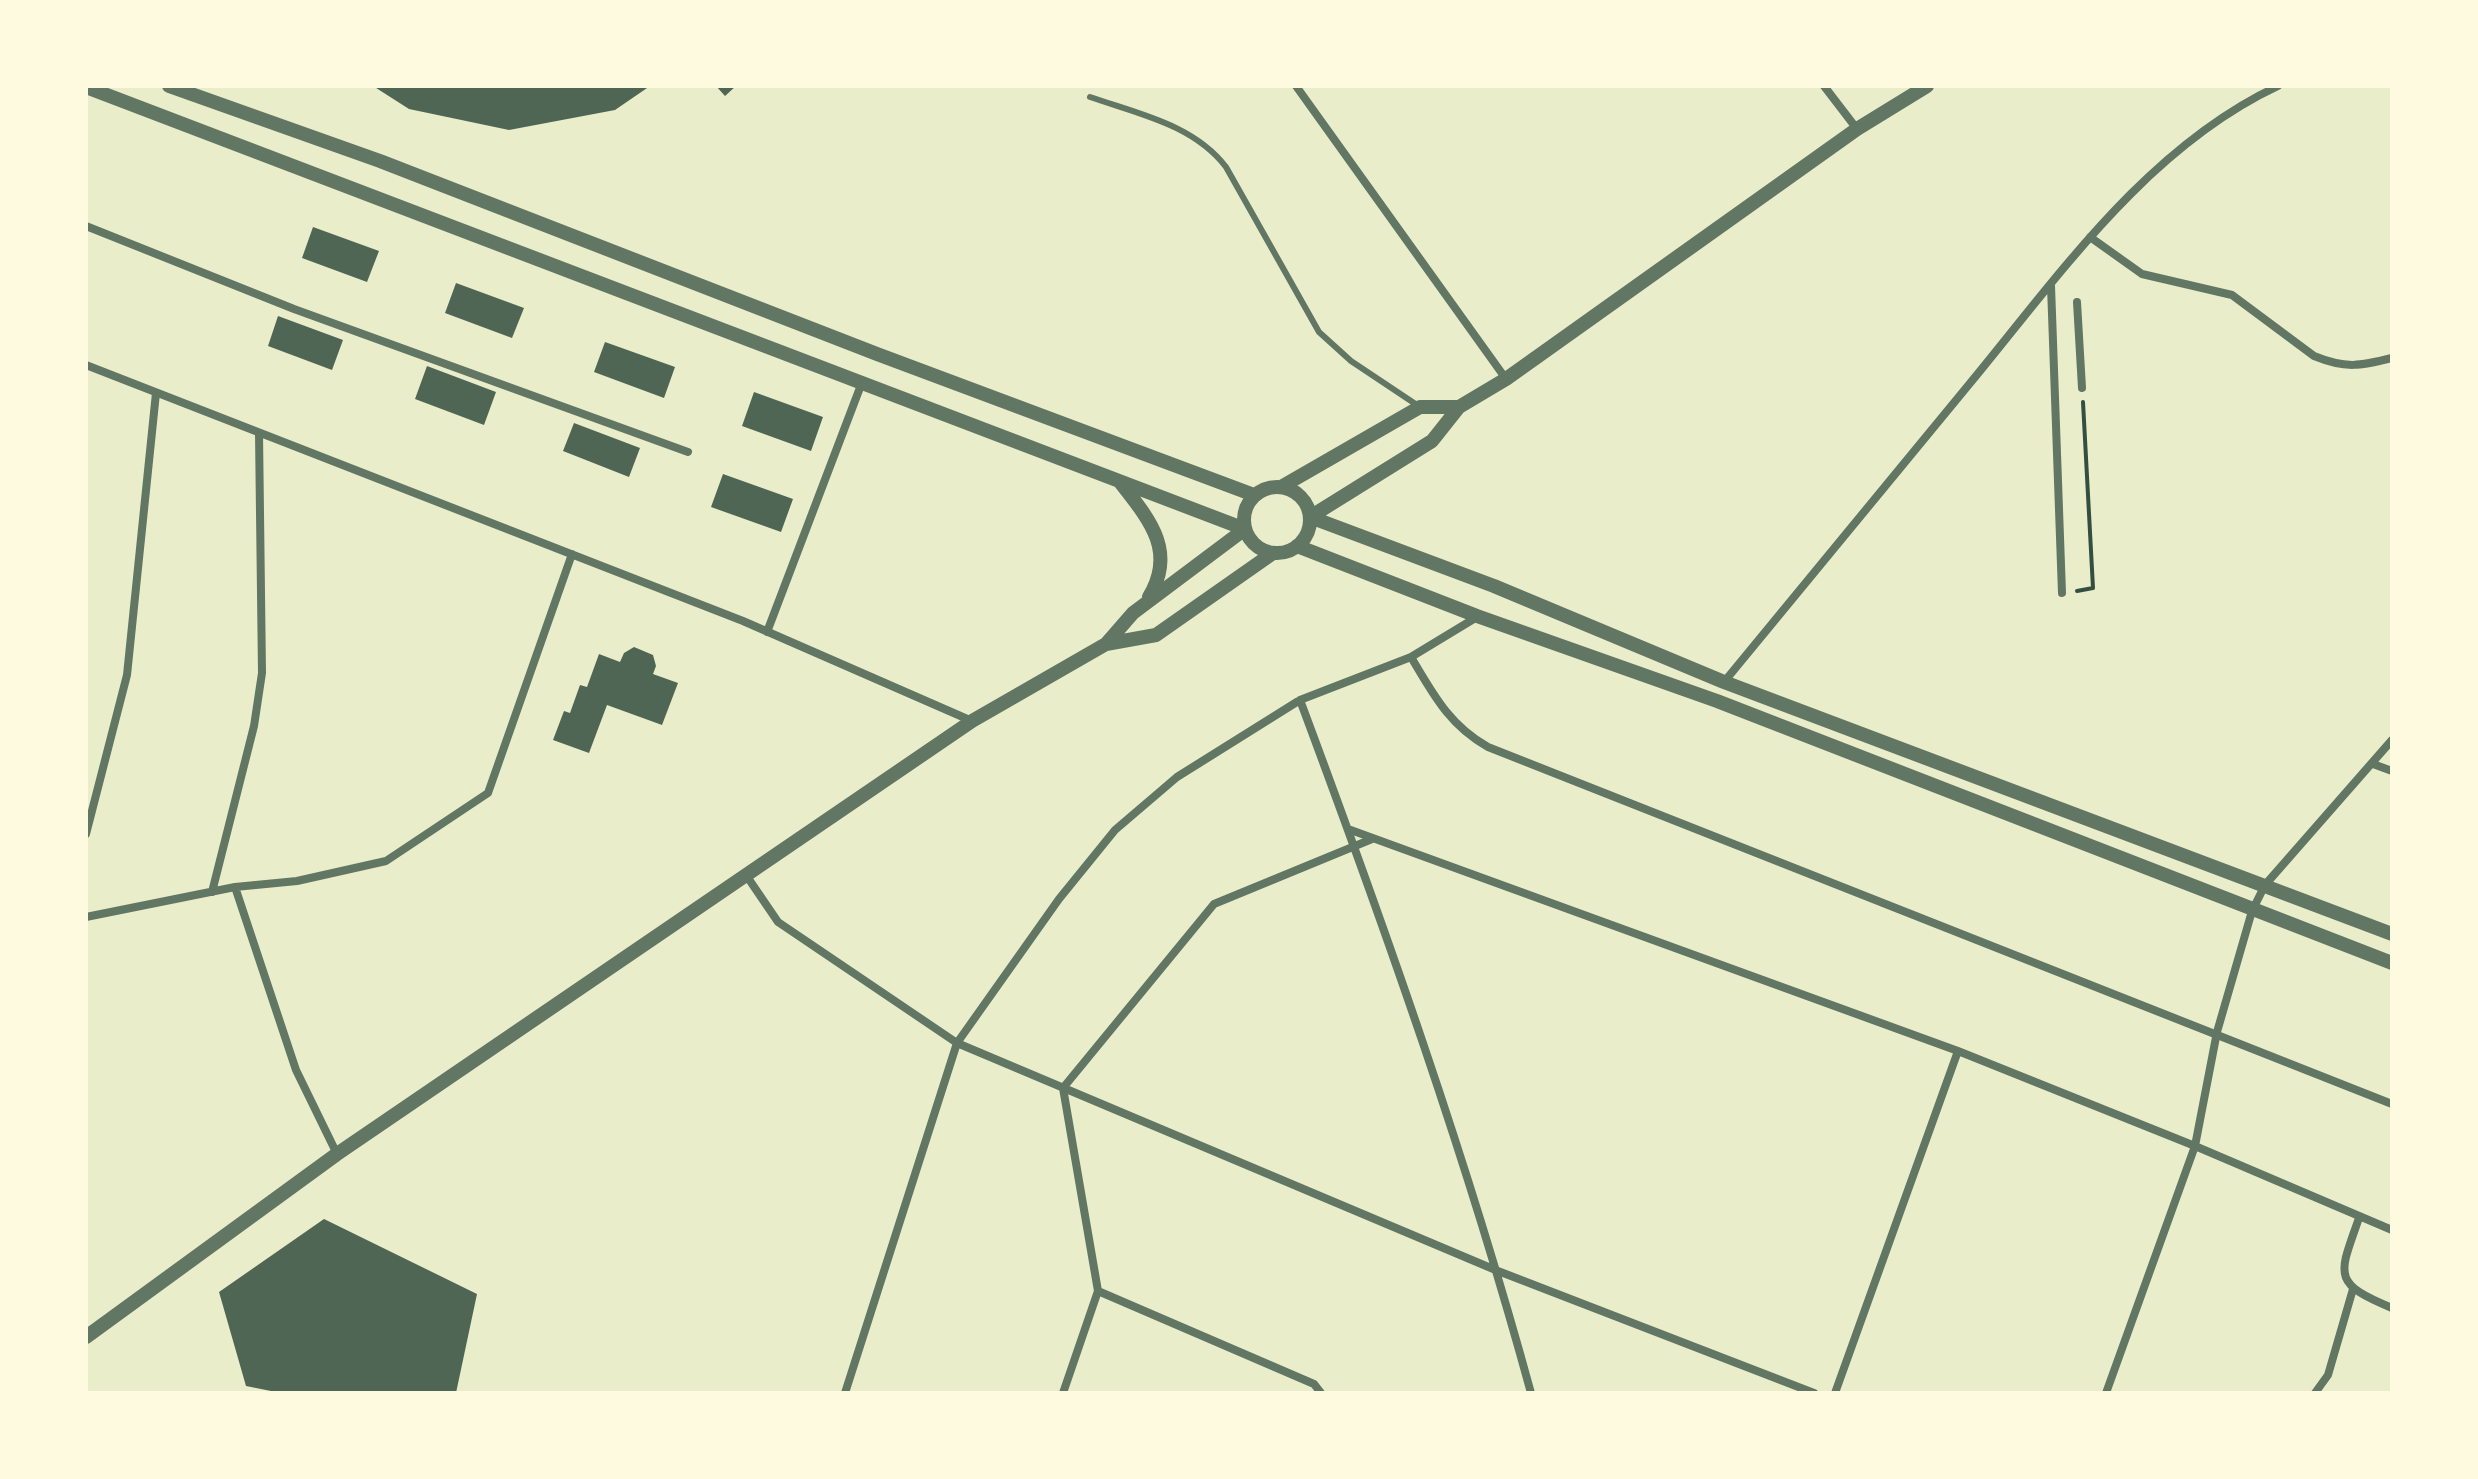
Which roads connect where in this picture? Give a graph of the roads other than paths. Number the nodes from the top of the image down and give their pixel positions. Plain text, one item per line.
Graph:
1 (169, 86) edge
2 (1296, 86) edge
3 (1824, 86) edge
4 (1927, 86) edge
5 (2278, 86) edge
6 (86, 87) edge
7 (1090, 97) dead end
8 (1857, 129) junction
9 (86, 226) edge
10 (2090, 237) junction
11 (2051, 285) junction
12 (2077, 302) dead end
13 (2392, 358) edge
14 (86, 365) edge
15 (1506, 379) junction
16 (861, 385) junction
17 (2082, 388) road end
18 (156, 393) junction
19 (1420, 407) junction
20 (1459, 407) junction
21 (259, 433) junction
22 (688, 452) dead end
23 (1120, 482) junction
24 (1281, 487) junction
25 (1254, 495) junction
26 (1310, 517) junction
27 (1245, 529) junction
28 (1297, 546) junction
29 (1273, 553) junction
30 (572, 554) junction
31 (2062, 593) road end
32 (1145, 605) junction
33 (1477, 616) junction
34 (767, 632) junction
35 (1106, 644) junction
36 (1411, 657) junction
37 (1724, 682) junction
38 (1300, 700) junction
39 (972, 721) junction
40 (2392, 740) edge
41 (2373, 764) junction
42 (2392, 771) edge
43 (1348, 829) junction
44 (86, 834) edge
45 (1372, 839) junction
46 (1354, 847) junction
47 (746, 875) junction
48 (2265, 885) junction
49 (235, 887) junction
50 (212, 892) junction
51 (2252, 911) junction
52 (86, 917) edge
53 (2392, 934) edge
54 (2392, 963) edge
55 (2217, 1032) junction
56 (957, 1043) junction
57 (1958, 1051) junction
58 (1063, 1088) junction
59 (2392, 1104) edge
60 (2195, 1146) junction
61 (337, 1154) junction
62 (2359, 1218) junction
63 (2392, 1230) edge
64 (1498, 1271) junction
65 (2353, 1289) junction
66 (1098, 1291) junction
67 (2392, 1308) edge
68 (86, 1337) edge
69 (845, 1393) edge
70 (1063, 1393) edge
71 (1321, 1393) edge
72 (1531, 1393) edge
73 (1814, 1393) edge
74 (1835, 1393) edge
75 (2106, 1393) edge
76 (2315, 1393) edge

1 - 25 street
2 - 15 street
3 - 8 street
4 - 8 street
5 - 10 street
6 - 16 street
7 - 19 lane
8 - 15 street
9 - 22 street
10 - 11 street
10 - 13 street
11 - 31 street
11 - 37 street
12 - 17 street
14 - 18 street
15 - 20 street
16 - 23 street
16 - 34 street
18 - 21 street
18 - 44 street
19 - 20 street
19 - 24 street
20 - 26 street
21 - 30 street
21 - 50 street
23 - 27 street
23 - 32 street
24 - 25 street
24 - 26 street
25 - 27 street
26 - 28 street
26 - 37 street
27 - 29 street
27 - 32 street
28 - 29 street
28 - 33 street
29 - 35 street
30 - 34 street
30 - 49 street
32 - 35 street
33 - 36 street
33 - 51 street
34 - 39 street
35 - 39 street
36 - 38 street
36 - 55 street
37 - 48 street
38 - 43 street
38 - 56 street
39 - 47 street
40 - 41 street
41 - 42 street
41 - 48 street
43 - 45 street
43 - 46 street
45 - 46 street
45 - 57 street
46 - 58 street
46 - 64 street
47 - 56 street
47 - 61 street
48 - 51 street
48 - 53 street
49 - 50 street
49 - 61 street
50 - 52 street
51 - 54 street
51 - 55 street
55 - 59 street
55 - 60 street
56 - 58 street
56 - 69 street
57 - 60 street
57 - 74 street
58 - 64 street
58 - 66 street
60 - 62 street
60 - 75 street
61 - 68 street
62 - 63 street
62 - 65 street
64 - 72 street
64 - 73 street
65 - 67 street
65 - 76 street
66 - 70 street
66 - 71 street

